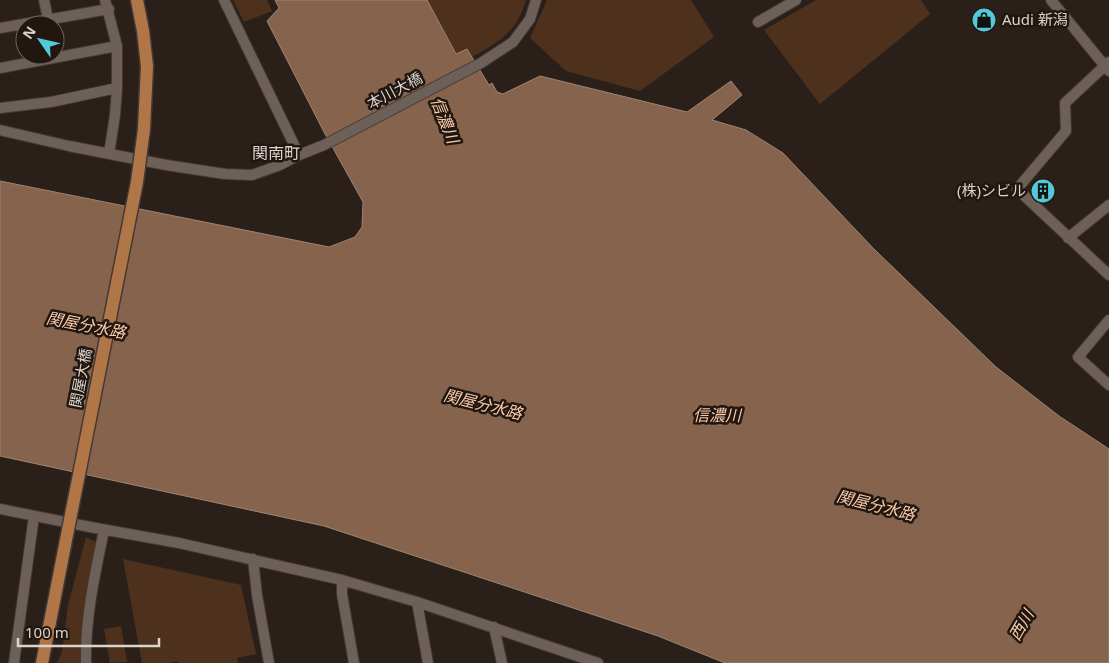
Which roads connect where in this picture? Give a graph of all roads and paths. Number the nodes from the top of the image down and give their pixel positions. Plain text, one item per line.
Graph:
1 (44, 0) edge
2 (137, 0) edge
3 (224, 0) edge
4 (536, 0) edge
5 (796, 0) edge
6 (1051, 0) edge
7 (107, 5) edge
8 (47, 15) edge
9 (65, 15) edge
10 (758, 22) dead end
11 (15, 23) edge
12 (0, 25) edge
13 (117, 46) junction
14 (1107, 66) edge
15 (0, 68) edge
16 (118, 88) junction
17 (0, 108) edge
18 (0, 130) edge
19 (109, 154) junction
20 (299, 155) junction
21 (1109, 205) edge
22 (1068, 238) junction
23 (1109, 275) edge
24 (1109, 320) edge
25 (1109, 385) edge
26 (0, 509) edge
27 (34, 516) junction
28 (104, 530) junction
29 (253, 559) junction
30 (342, 580) junction
31 (417, 602) junction
32 (494, 627) junction
33 (572, 658) edge
34 (14, 663) edge
35 (42, 663) edge
36 (86, 663) edge
37 (269, 663) edge
38 (354, 663) edge
39 (428, 663) edge
40 (502, 663) edge
41 (598, 663) edge

1 - 8 street
2 - 35 main road, 関屋大橋, bridge
3 - 20 street
4 - 20 street, 本川大橋
5 - 10 street
6 - 14 street
7 - 9 street
7 - 13 street
11 - 12 street
13 - 15 street
13 - 16 street
14 - 22 street
16 - 17 street
16 - 19 street
18 - 19 street, 本川大橋
19 - 20 street, 本川大橋
21 - 22 street
22 - 23 street
24 - 25 street
26 - 27 street
27 - 28 street
27 - 34 street
28 - 29 street
28 - 36 street
29 - 30 street
29 - 37 street
30 - 31 street
30 - 38 street
31 - 32 street
31 - 39 street
32 - 33 street
32 - 40 street
33 - 41 street

